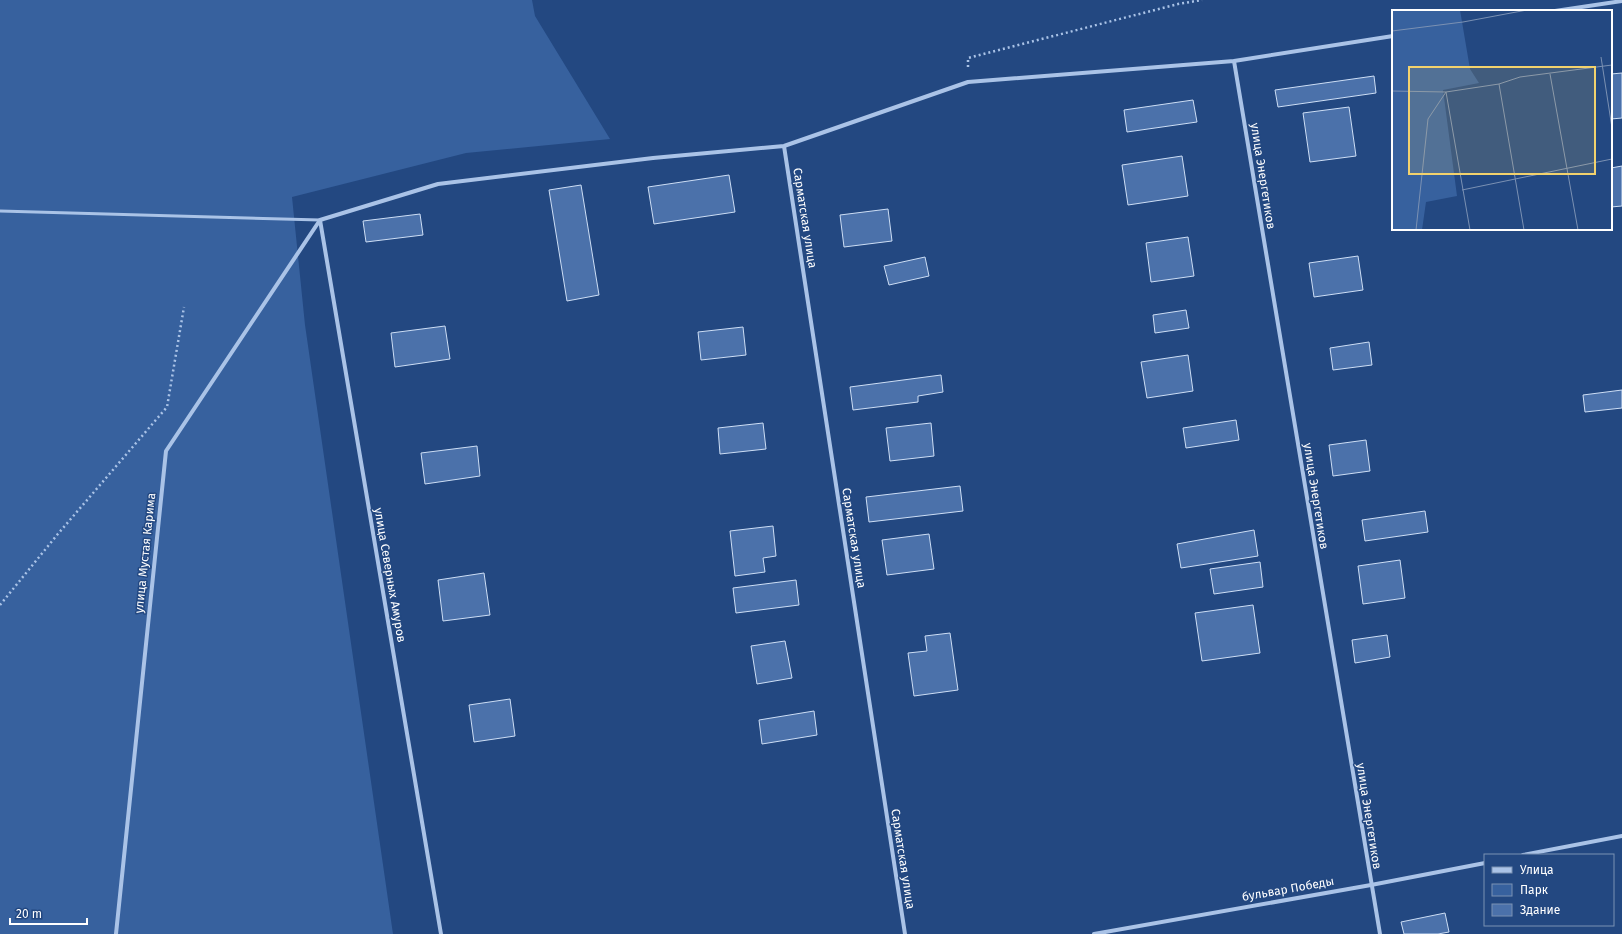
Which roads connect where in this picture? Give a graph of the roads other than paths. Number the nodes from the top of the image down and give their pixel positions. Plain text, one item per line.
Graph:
1 (1622, 0) edge
2 (1561, 10) edge
3 (1392, 36) edge
4 (1234, 61) junction
5 (784, 146) junction
6 (0, 210) edge
7 (320, 220) junction
8 (1622, 836) edge
9 (1528, 854) edge
10 (1484, 862) edge
11 (1371, 885) junction
12 (116, 934) edge
13 (441, 934) edge
14 (905, 934) edge
15 (1094, 934) edge
16 (1380, 934) edge

1 - 2 street
3 - 4 street
4 - 5 street
4 - 11 street, улица Энергетиков
5 - 7 street
5 - 14 street, Сарматская улица
6 - 7 lane
7 - 12 street, улица Мустая Карима
7 - 13 street, улица Северных Амуров
8 - 9 street
10 - 11 street, бульвар Победы
11 - 15 street, бульвар Победы
11 - 16 street, улица Энергетиков

